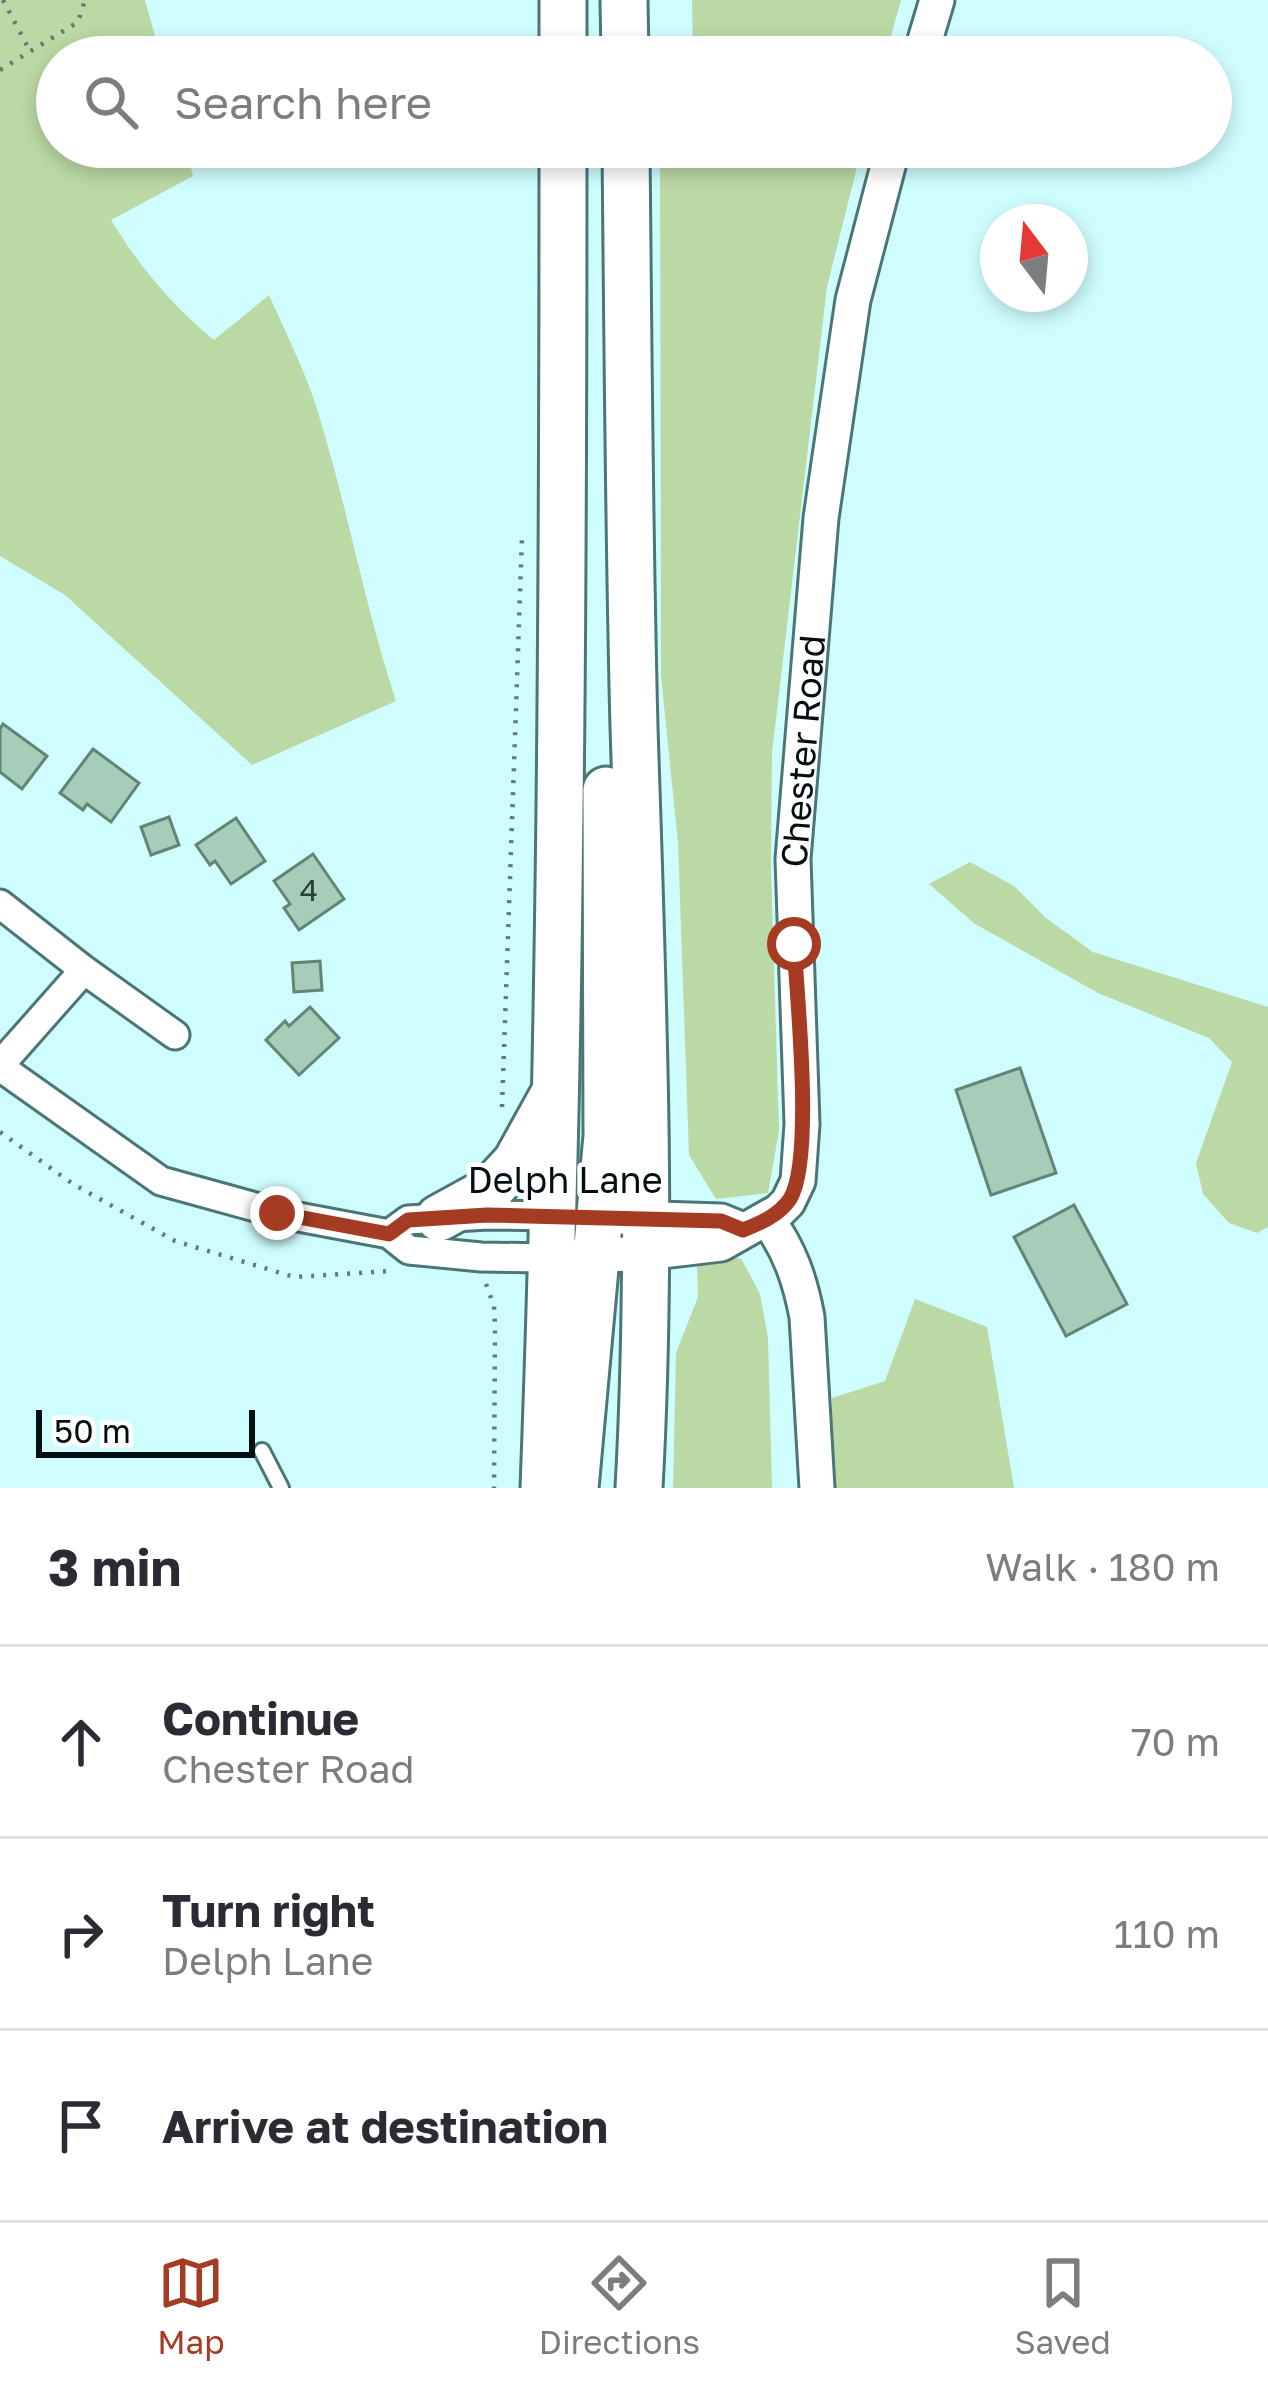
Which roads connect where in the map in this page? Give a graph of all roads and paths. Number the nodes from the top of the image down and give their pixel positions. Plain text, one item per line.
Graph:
1 (3, 0) edge
2 (85, 0) edge
3 (562, 0) edge
4 (624, 0) edge
5 (937, 0) edge
6 (57, 36) edge
7 (562, 36) edge
8 (625, 36) edge
9 (926, 36) edge
10 (36, 50) edge
11 (31, 53) junction
12 (0, 70) edge
13 (562, 168) edge
14 (626, 168) edge
15 (888, 168) edge
16 (523, 526) dead end
17 (634, 722) junction
18 (0, 904) edge
19 (84, 970) junction
20 (175, 1035) dead end
21 (0, 1066) edge
22 (554, 1093) junction
23 (502, 1112) dead end
24 (0, 1132) edge
25 (439, 1218) junction
26 (755, 1224) junction
27 (389, 1234) junction
28 (645, 1236) junction
29 (575, 1237) junction
30 (481, 1266) dead end
31 (411, 1270) dead end
32 (262, 1451) dead end
33 (281, 1488) edge
34 (494, 1488) edge
35 (544, 1488) edge
36 (575, 1488) edge
37 (639, 1488) edge
38 (817, 1488) edge

1 - 11 path
2 - 6 path
3 - 7 highway
4 - 8 highway
5 - 9 street
10 - 11 path
11 - 12 path
13 - 22 highway
14 - 17 highway
15 - 26 street, Chester Road
16 - 23 path
17 - 28 highway
17 - 29 highway
18 - 19 street
19 - 20 street
19 - 21 street, Delph Lane
21 - 27 street, Delph Lane
22 - 25 highway
22 - 29 highway
24 - 31 path
25 - 27 street, Delph Lane
25 - 29 street, Delph Lane
26 - 28 street, Delph Lane
26 - 38 street
27 - 29 street, Delph Lane
28 - 29 street, Delph Lane
28 - 37 highway
29 - 35 highway
29 - 36 highway
30 - 34 path
32 - 33 lane

